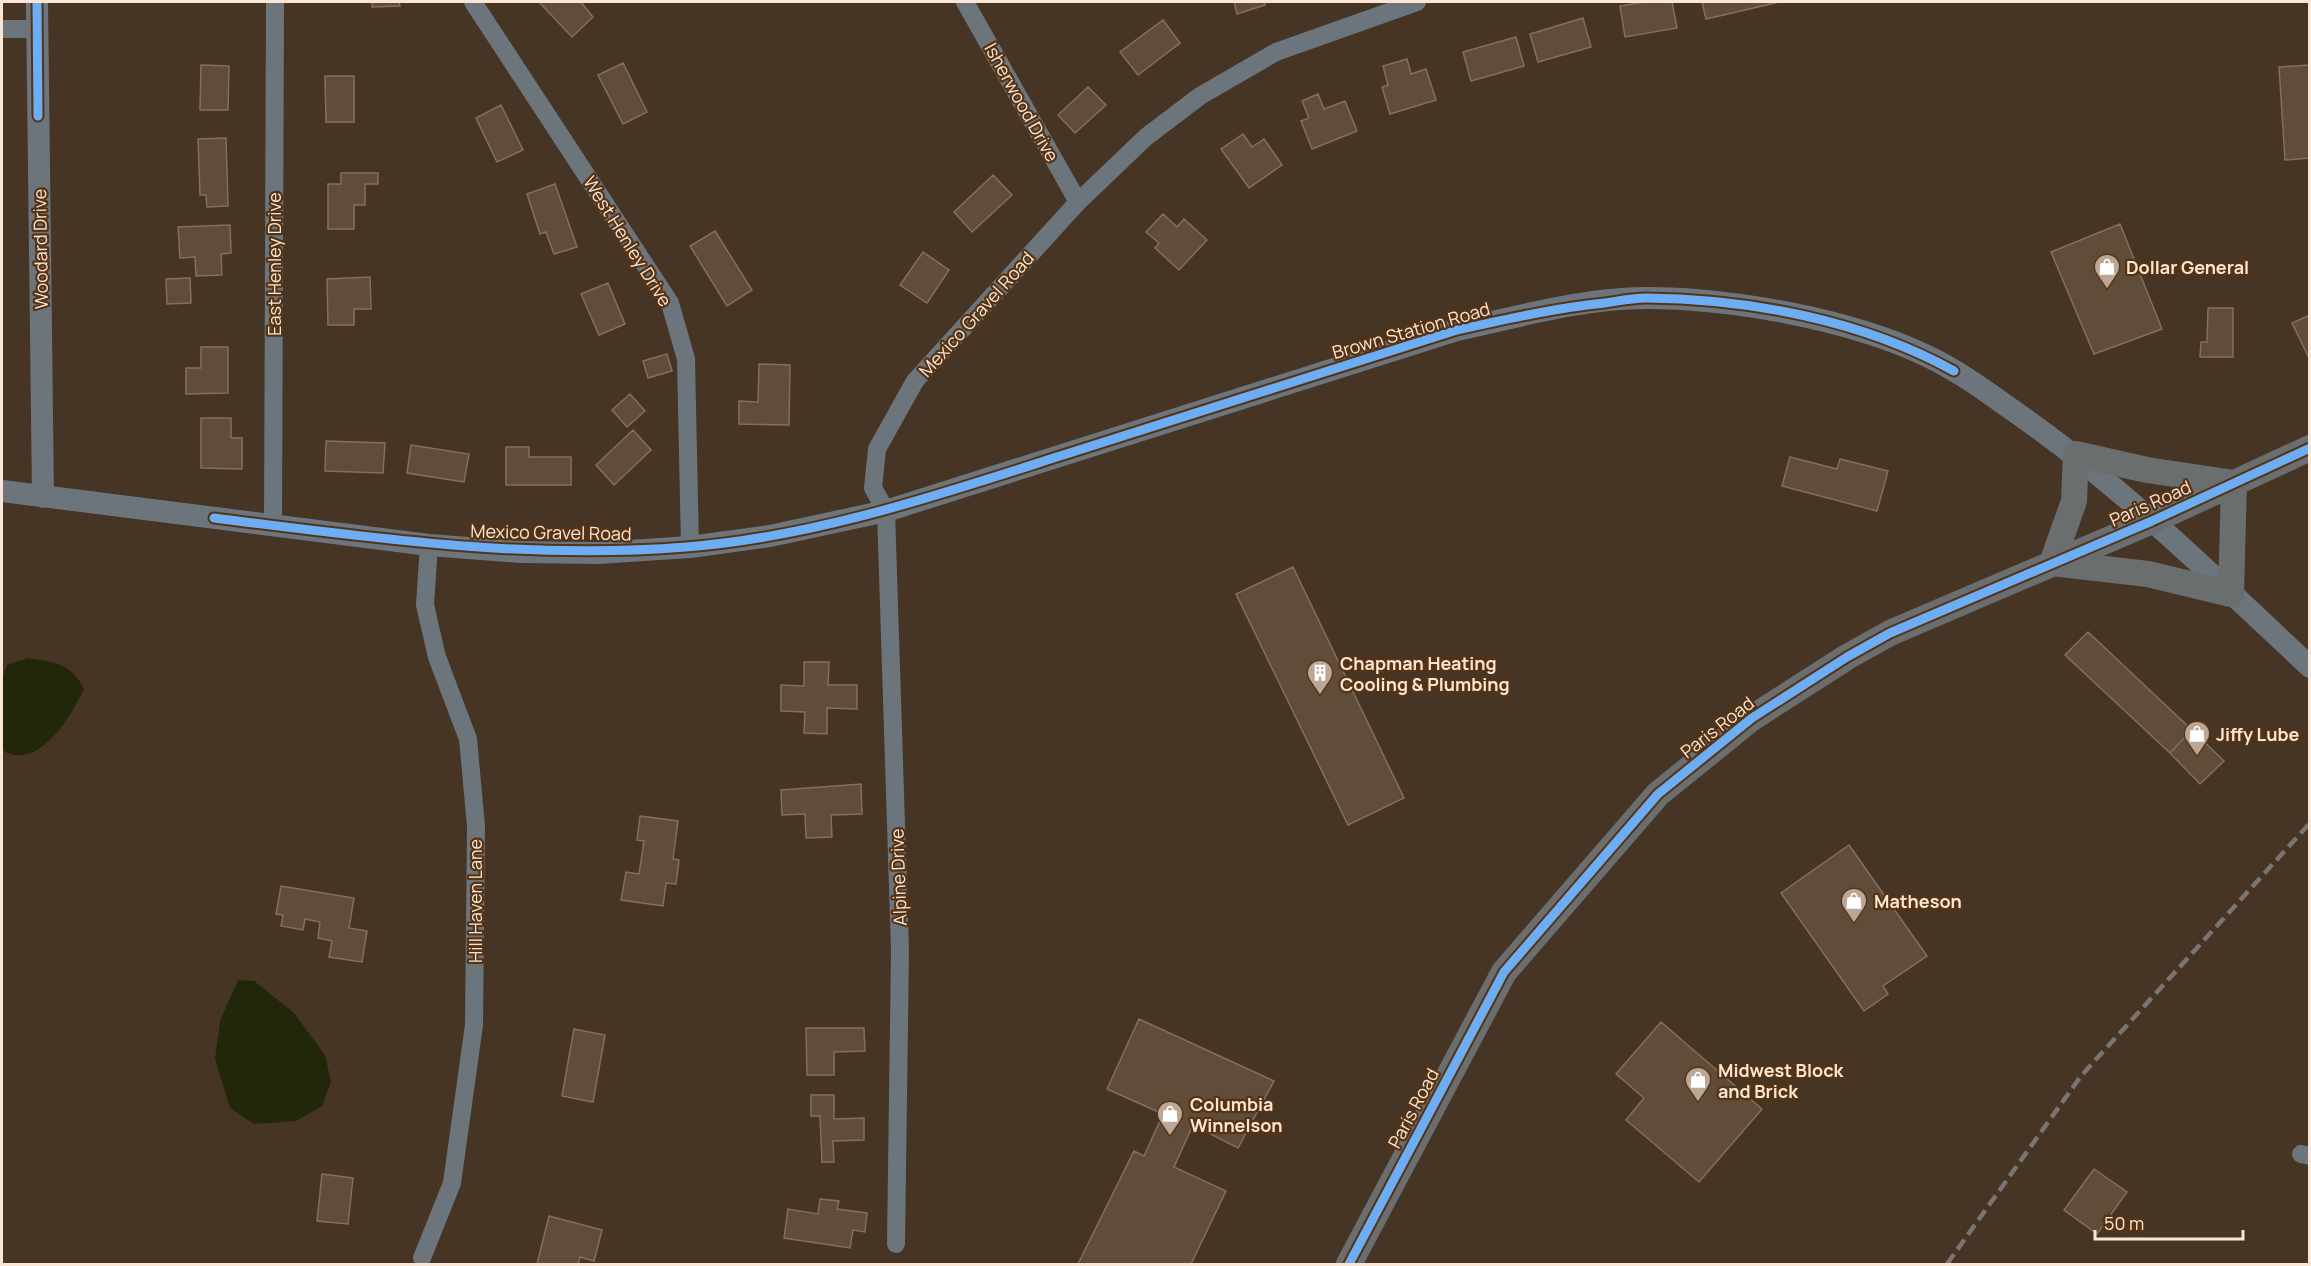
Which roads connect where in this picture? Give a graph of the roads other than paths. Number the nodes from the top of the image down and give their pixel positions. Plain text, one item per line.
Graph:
1 (37, 2) edge
2 (274, 2) edge
3 (473, 2) edge
4 (965, 2) edge
5 (1417, 2) edge
6 (2, 29) edge
7 (37, 29) junction
8 (1078, 202) junction
9 (2310, 448) edge
10 (2076, 454) junction
11 (2234, 483) junction
12 (2, 492) edge
13 (43, 497) junction
14 (886, 511) junction
15 (2152, 521) junction
16 (273, 526) junction
17 (429, 545) junction
18 (690, 547) junction
19 (2052, 563) junction
20 (2231, 594) junction
21 (2310, 667) edge
22 (896, 1244) dead end
23 (422, 1258) dead end
24 (1349, 1264) edge

1 - 7 street, Woodard Drive
2 - 16 street, East Henley Drive
3 - 18 street, West Henley Drive
4 - 8 street, Isherwood Drive
5 - 8 street, Mexico Gravel Road
6 - 7 street
7 - 13 street, Woodard Drive
8 - 14 street, Mexico Gravel Road
9 - 11 main road, Paris Road
10 - 11 main road
10 - 14 street, Brown Station Road
10 - 15 street, Brown Station Road
10 - 19 main road
11 - 15 main road, Paris Road
11 - 20 main road
12 - 13 street, Mexico Gravel Road
13 - 16 street, Mexico Gravel Road
14 - 18 street, Mexico Gravel Road
14 - 22 street, Alpine Drive
15 - 19 main road, Paris Road
15 - 20 street, Brown Station Road
16 - 17 street, Mexico Gravel Road
17 - 18 street, Mexico Gravel Road
17 - 23 street, Hill Haven Lane
19 - 20 main road
19 - 24 main road, Paris Road
20 - 21 street, Brown Station Road

